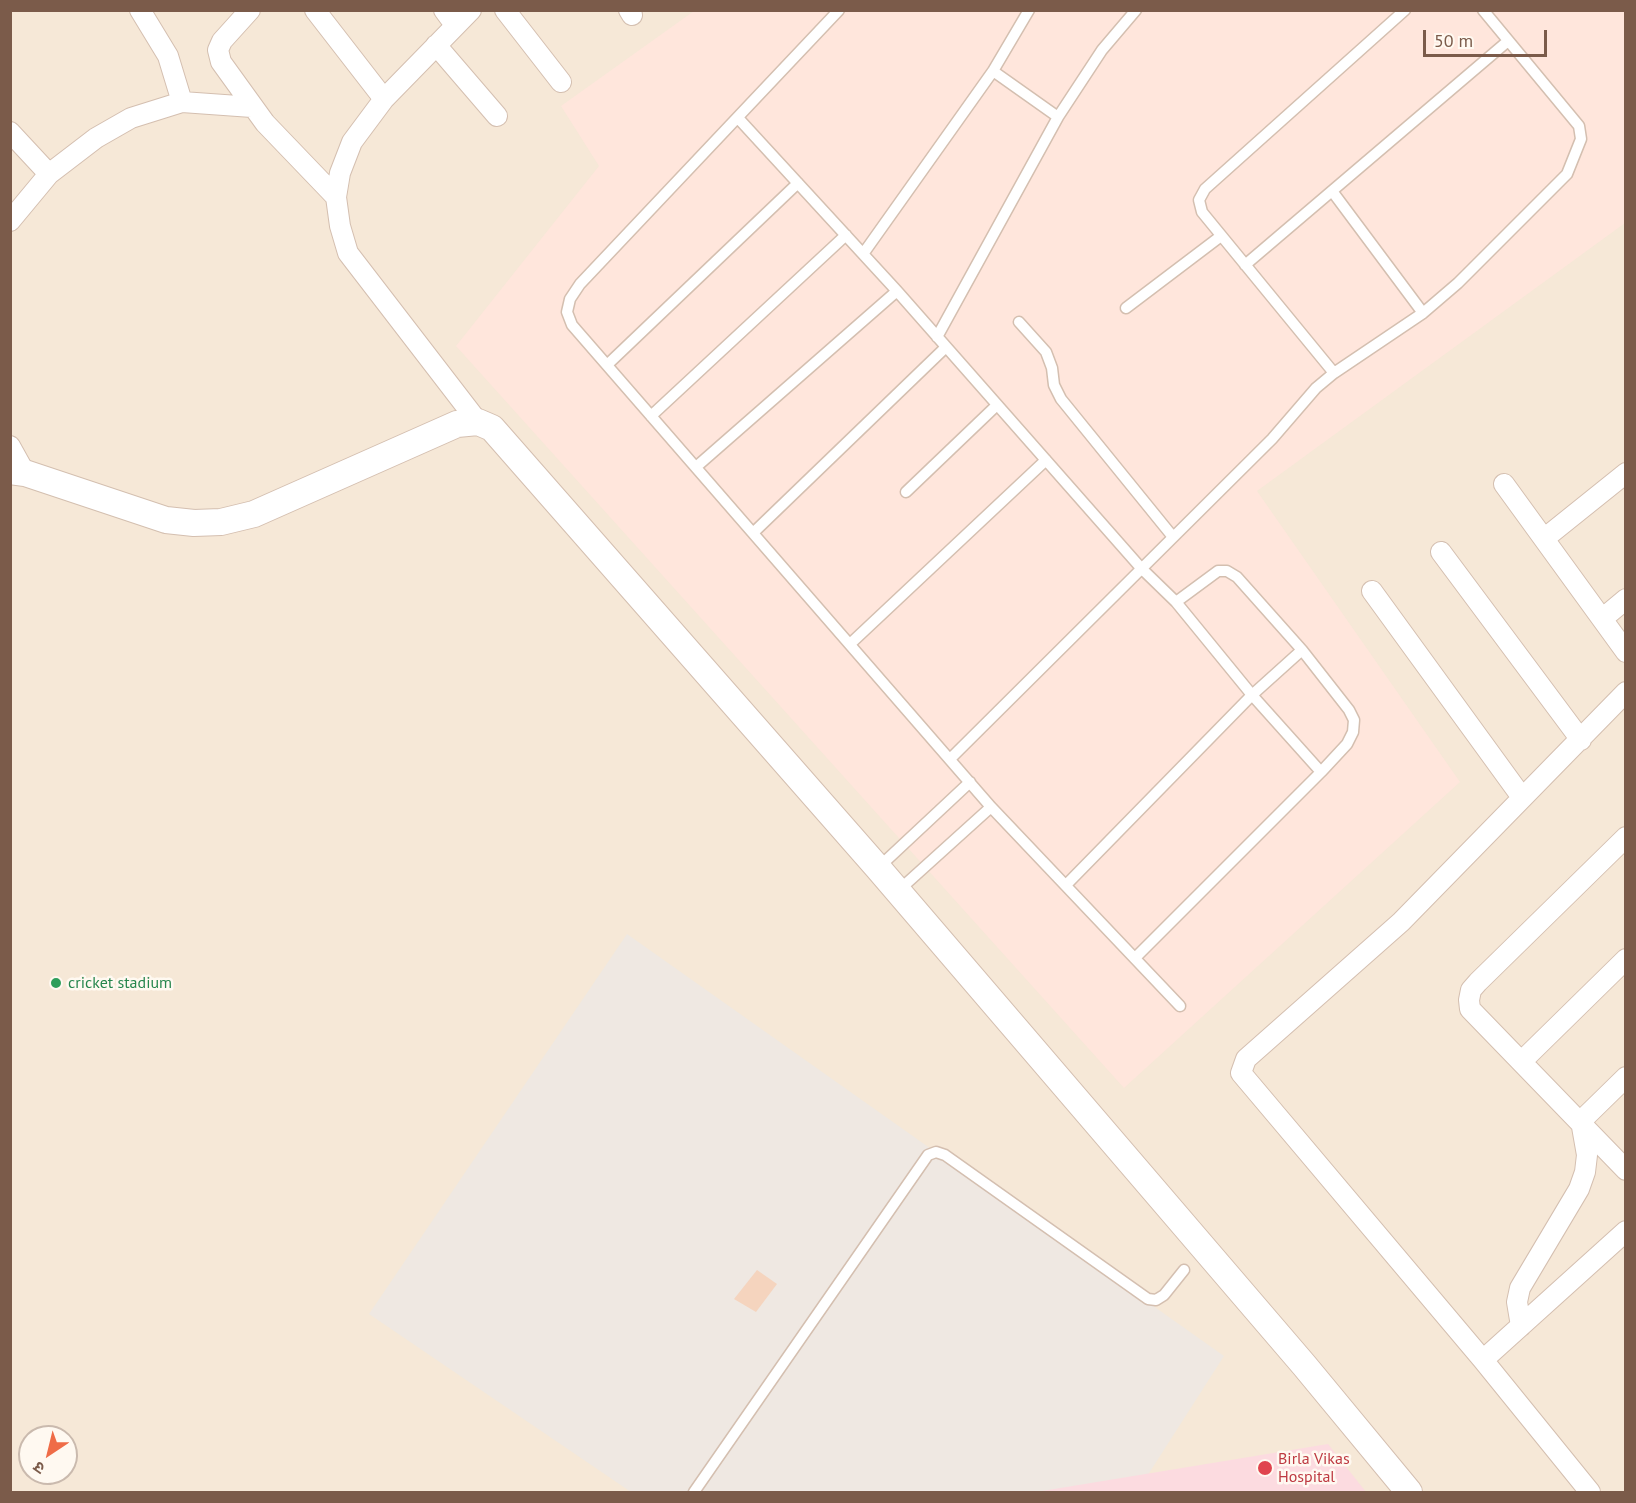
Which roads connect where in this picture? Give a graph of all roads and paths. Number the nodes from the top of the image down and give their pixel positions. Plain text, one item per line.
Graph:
1 (140, 10) edge
2 (250, 10) edge
3 (315, 10) edge
4 (471, 10) edge
5 (505, 10) edge
6 (839, 10) edge
7 (1029, 10) edge
8 (1136, 10) edge
9 (1405, 10) edge
10 (1483, 10) edge
11 (450, 18) edge
12 (1508, 41) junction
13 (436, 45) junction
14 (993, 71) junction
15 (561, 82) dead end
16 (384, 99) junction
17 (182, 102) junction
18 (252, 108) junction
19 (496, 116) dead end
20 (1058, 117) junction
21 (738, 118) junction
22 (10, 132) edge
23 (49, 174) junction
24 (798, 183) junction
25 (1332, 191) junction
26 (336, 197) junction
27 (10, 221) edge
28 (846, 235) junction
29 (1221, 236) junction
30 (863, 254) junction
31 (1245, 265) junction
32 (897, 291) junction
33 (1126, 308) dead end
34 (1423, 313) junction
35 (1019, 322) dead end
36 (937, 337) junction
37 (946, 347) junction
38 (607, 365) junction
39 (1334, 373) junction
40 (997, 405) junction
41 (651, 416) junction
42 (478, 422) junction
43 (10, 447) edge
44 (1046, 460) junction
45 (696, 467) junction
46 (18, 472) edge
47 (1626, 473) edge
48 (1504, 484) dead end
49 (906, 492) dead end
50 (753, 533) junction
51 (1173, 537) junction
52 (1545, 538) junction
53 (1441, 552) dead end
54 (1141, 568) junction
55 (1372, 591) dead end
56 (1626, 599) edge
57 (1176, 602) junction
58 (1602, 619) junction
59 (850, 644) junction
60 (1302, 650) junction
61 (1626, 652) edge
62 (1626, 693) edge
63 (1252, 695) junction
64 (1581, 740) junction
65 (950, 759) junction
66 (1321, 771) junction
67 (970, 782) junction
68 (1521, 796) junction
69 (991, 807) junction
70 (1626, 837) edge
71 (878, 868) junction
72 (1066, 885) junction
73 (898, 891) junction
74 (1135, 958) junction
75 (1626, 959) edge
76 (1180, 1006) dead end
77 (1522, 1061) junction
78 (1626, 1077) edge
79 (1581, 1121) junction
80 (1626, 1170) edge
81 (1626, 1231) edge
82 (1184, 1270) dead end
83 (1521, 1326) junction
84 (1483, 1360) junction
85 (694, 1492) edge
86 (1409, 1492) edge
87 (1590, 1492) edge

1 - 17 street
2 - 18 street
3 - 16 street
4 - 11 street
5 - 15 street
6 - 21 lane
7 - 14 lane
8 - 20 lane
9 - 29 lane
10 - 12 lane
11 - 13 street
12 - 25 lane
12 - 34 lane
13 - 16 street
13 - 19 street
14 - 20 lane
14 - 30 lane
16 - 26 street
17 - 18 street
17 - 23 street
18 - 26 street
20 - 36 lane
21 - 24 lane
21 - 38 lane
22 - 23 street
23 - 27 street
24 - 28 lane
24 - 38 lane
25 - 31 lane
25 - 34 lane
26 - 42 street
28 - 30 lane
28 - 41 lane
29 - 31 lane
29 - 33 lane
30 - 32 lane
31 - 39 lane
32 - 36 lane
32 - 45 lane
34 - 39 lane
35 - 51 lane
36 - 37 lane
37 - 40 lane
37 - 50 lane
38 - 41 lane
39 - 51 lane
40 - 44 lane
40 - 49 lane
41 - 45 lane
42 - 46 street
42 - 71 street
43 - 46 street
44 - 54 lane
44 - 59 lane
45 - 50 lane
47 - 52 street
48 - 52 street
50 - 59 lane
51 - 54 lane
52 - 58 street
53 - 64 street
54 - 57 lane
54 - 65 lane
55 - 68 street
56 - 58 street
57 - 60 lane
57 - 63 lane
58 - 61 street
59 - 65 lane
60 - 63 lane
60 - 66 lane
62 - 64 street
63 - 66 lane
63 - 72 lane
64 - 68 street
65 - 67 lane
66 - 74 lane
67 - 69 lane
67 - 71 lane
68 - 84 street
69 - 72 lane
69 - 73 lane
70 - 77 street
71 - 73 street
72 - 74 lane
73 - 86 street
74 - 76 lane
75 - 77 street
77 - 79 street
78 - 79 street
79 - 80 street
79 - 83 street
81 - 83 street
82 - 85 lane
83 - 84 street
84 - 87 street

